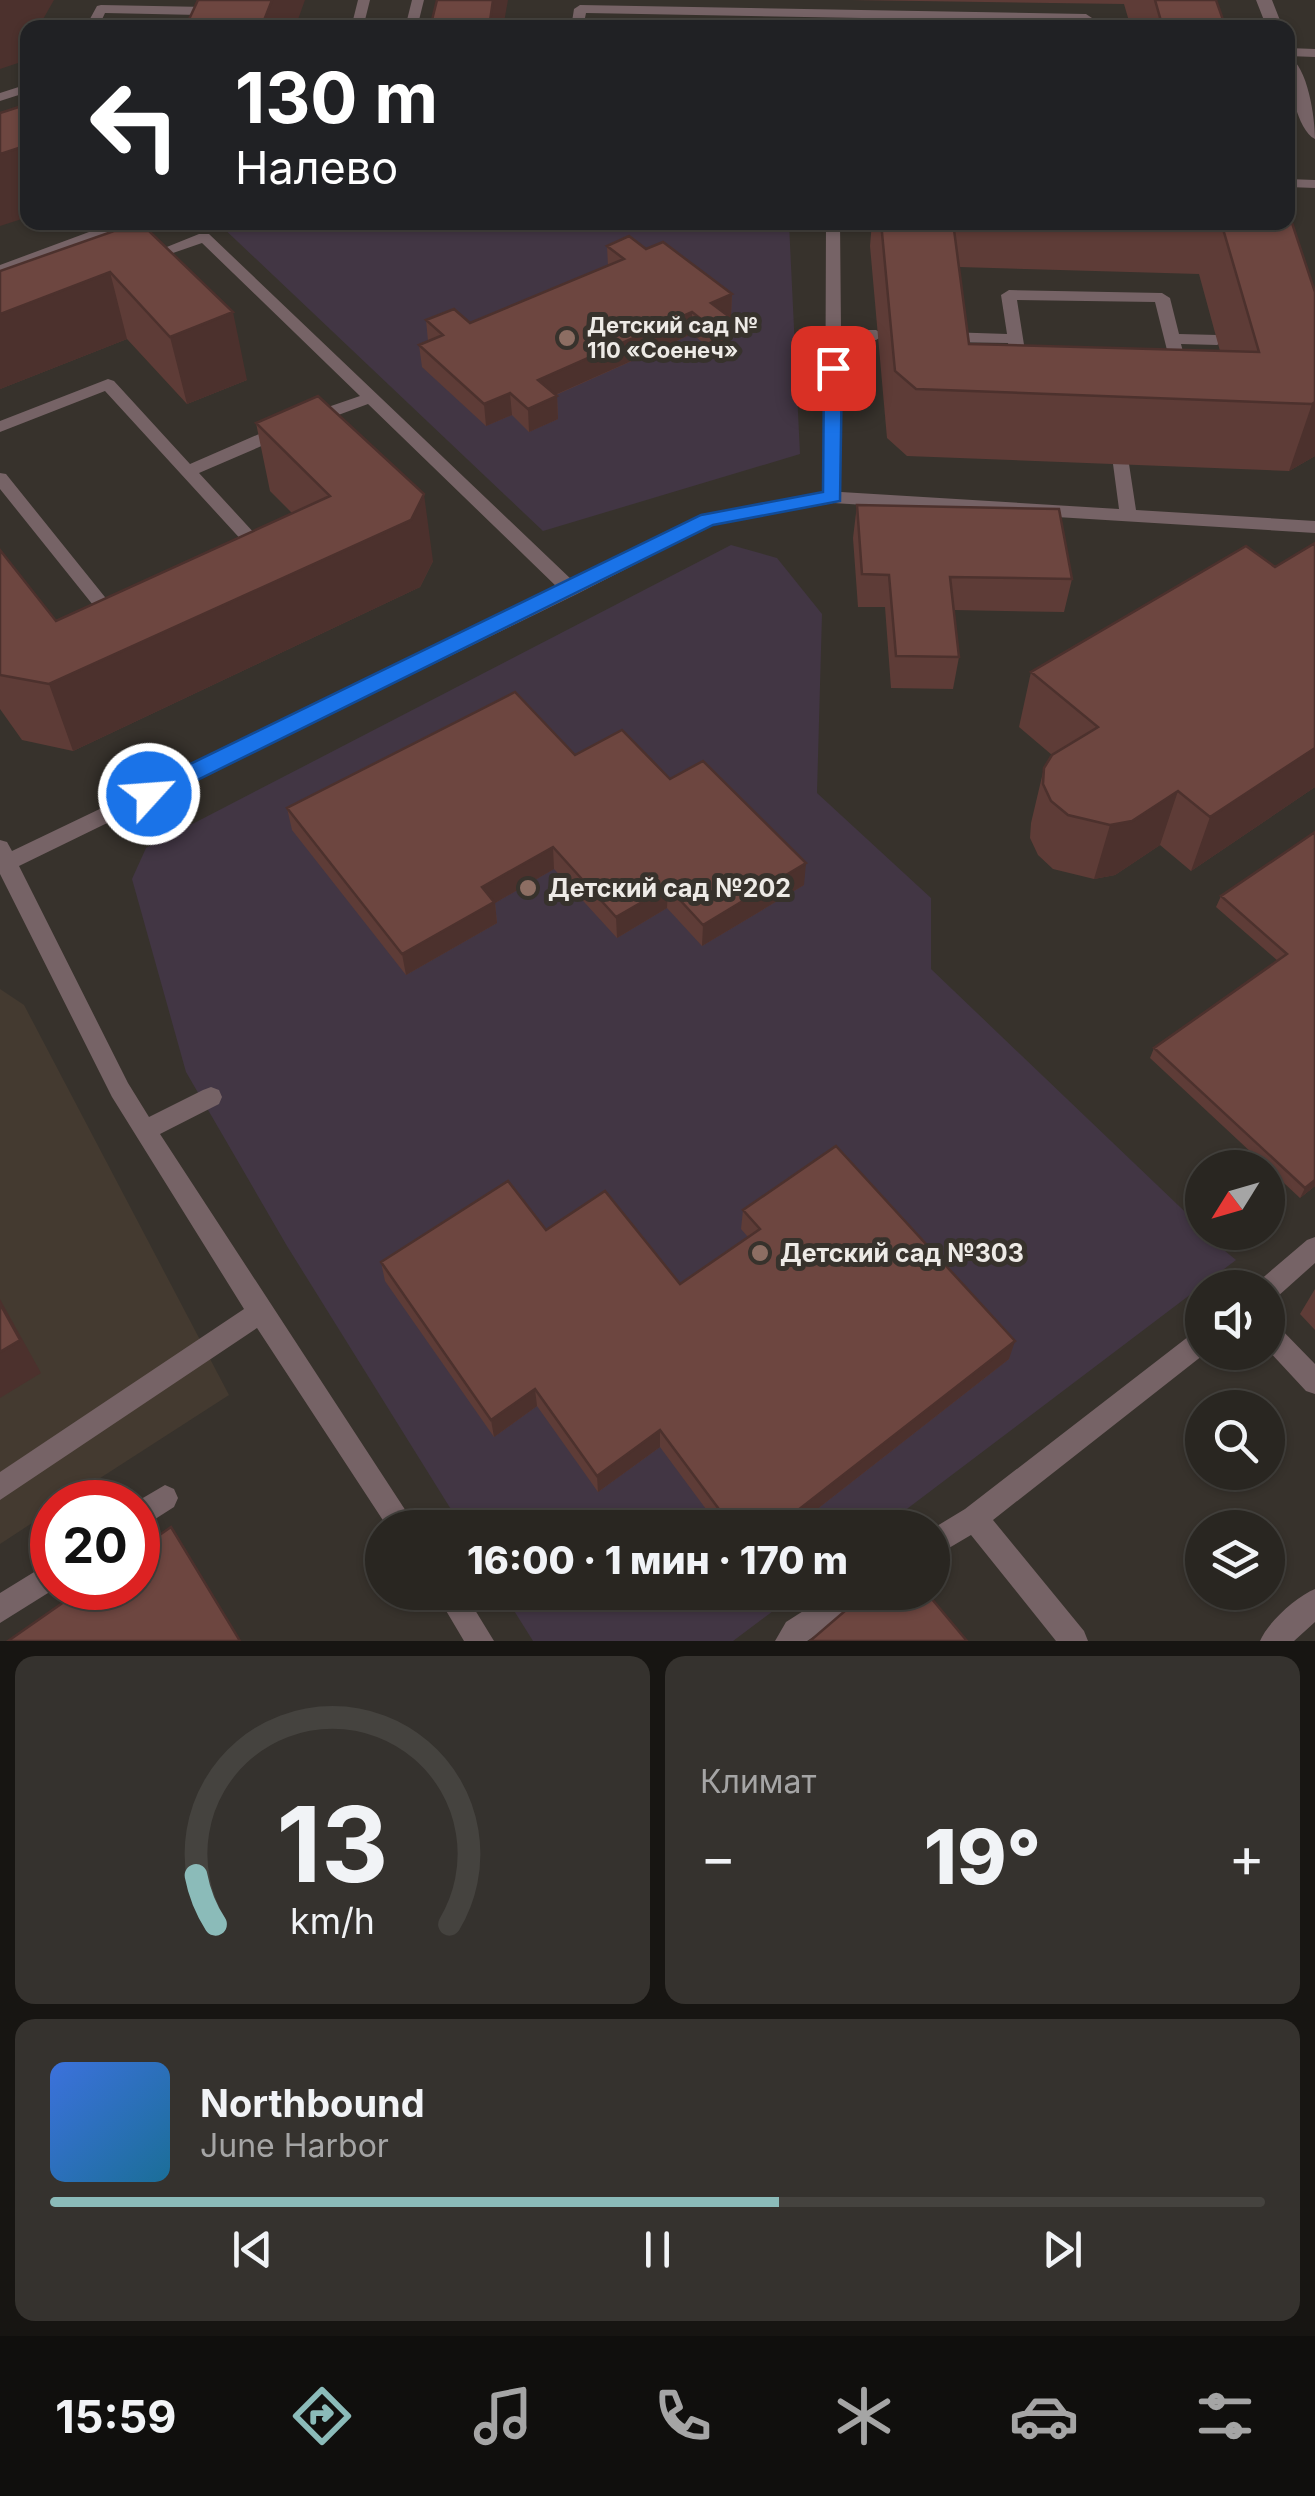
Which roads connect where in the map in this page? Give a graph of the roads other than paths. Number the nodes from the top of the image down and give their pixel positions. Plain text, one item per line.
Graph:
1 (1040, 2) edge
2 (162, 5) edge
3 (642, 5) edge
4 (1042, 18) junction
5 (96, 20) edge
6 (204, 20) edge
7 (578, 20) edge
8 (1086, 20) edge
9 (1295, 80) edge
10 (1315, 134) edge
11 (109, 230) edge
12 (197, 230) edge
13 (834, 230) edge
14 (204, 237) junction
15 (130, 265) edge
16 (0, 270) edge
17 (833, 335) junction
18 (876, 336) dead end
19 (947, 337) edge
20 (1016, 339) junction
21 (1172, 339) junction
22 (1217, 340) dead end
23 (372, 397) junction
24 (0, 427) edge
25 (1121, 464) dead end
26 (188, 471) junction
27 (0, 478) edge
28 (833, 497) junction
29 (1128, 515) junction
30 (1315, 526) edge
31 (251, 566) edge
32 (571, 590) junction
33 (136, 619) edge
34 (3, 859) edge
35 (211, 1096) dead end
36 (145, 1130) junction
37 (1315, 1248) edge
38 (1285, 1274) edge
39 (260, 1312) junction
40 (1285, 1350) edge
41 (1185, 1354) edge
42 (1315, 1382) edge
43 (0, 1488) edge
44 (165, 1498) dead end
45 (160, 1501) edge
46 (392, 1510) edge
47 (974, 1518) junction
48 (950, 1533) edge
49 (30, 1589) edge
50 (1315, 1603) edge
51 (0, 1609) edge
52 (460, 1610) edge
53 (830, 1610) edge
54 (480, 1641) edge
55 (789, 1641) edge
56 (1074, 1641) edge
57 (1274, 1641) edge

1 - 4 lane
2 - 5 lane
2 - 6 lane
3 - 4 lane
3 - 7 lane
4 - 8 lane
9 - 10 street
11 - 16 lane
12 - 14 lane
13 - 17 lane
14 - 15 lane
14 - 23 lane
17 - 18 lane
17 - 28 lane
19 - 20 lane
20 - 21 lane
20 - 21 lane
21 - 22 lane
23 - 26 lane
23 - 32 lane
24 - 26 lane
25 - 29 lane
26 - 31 lane
27 - 33 lane
28 - 29 lane
28 - 32 lane
29 - 30 lane
32 - 34 lane
34 - 36 lane
35 - 36 lane
36 - 39 lane
37 - 38 lane
39 - 43 lane
39 - 46 lane
40 - 42 lane
41 - 47 lane
44 - 45 lane
47 - 48 lane
47 - 56 lane
49 - 51 lane
50 - 57 lane
52 - 54 lane
53 - 55 lane

